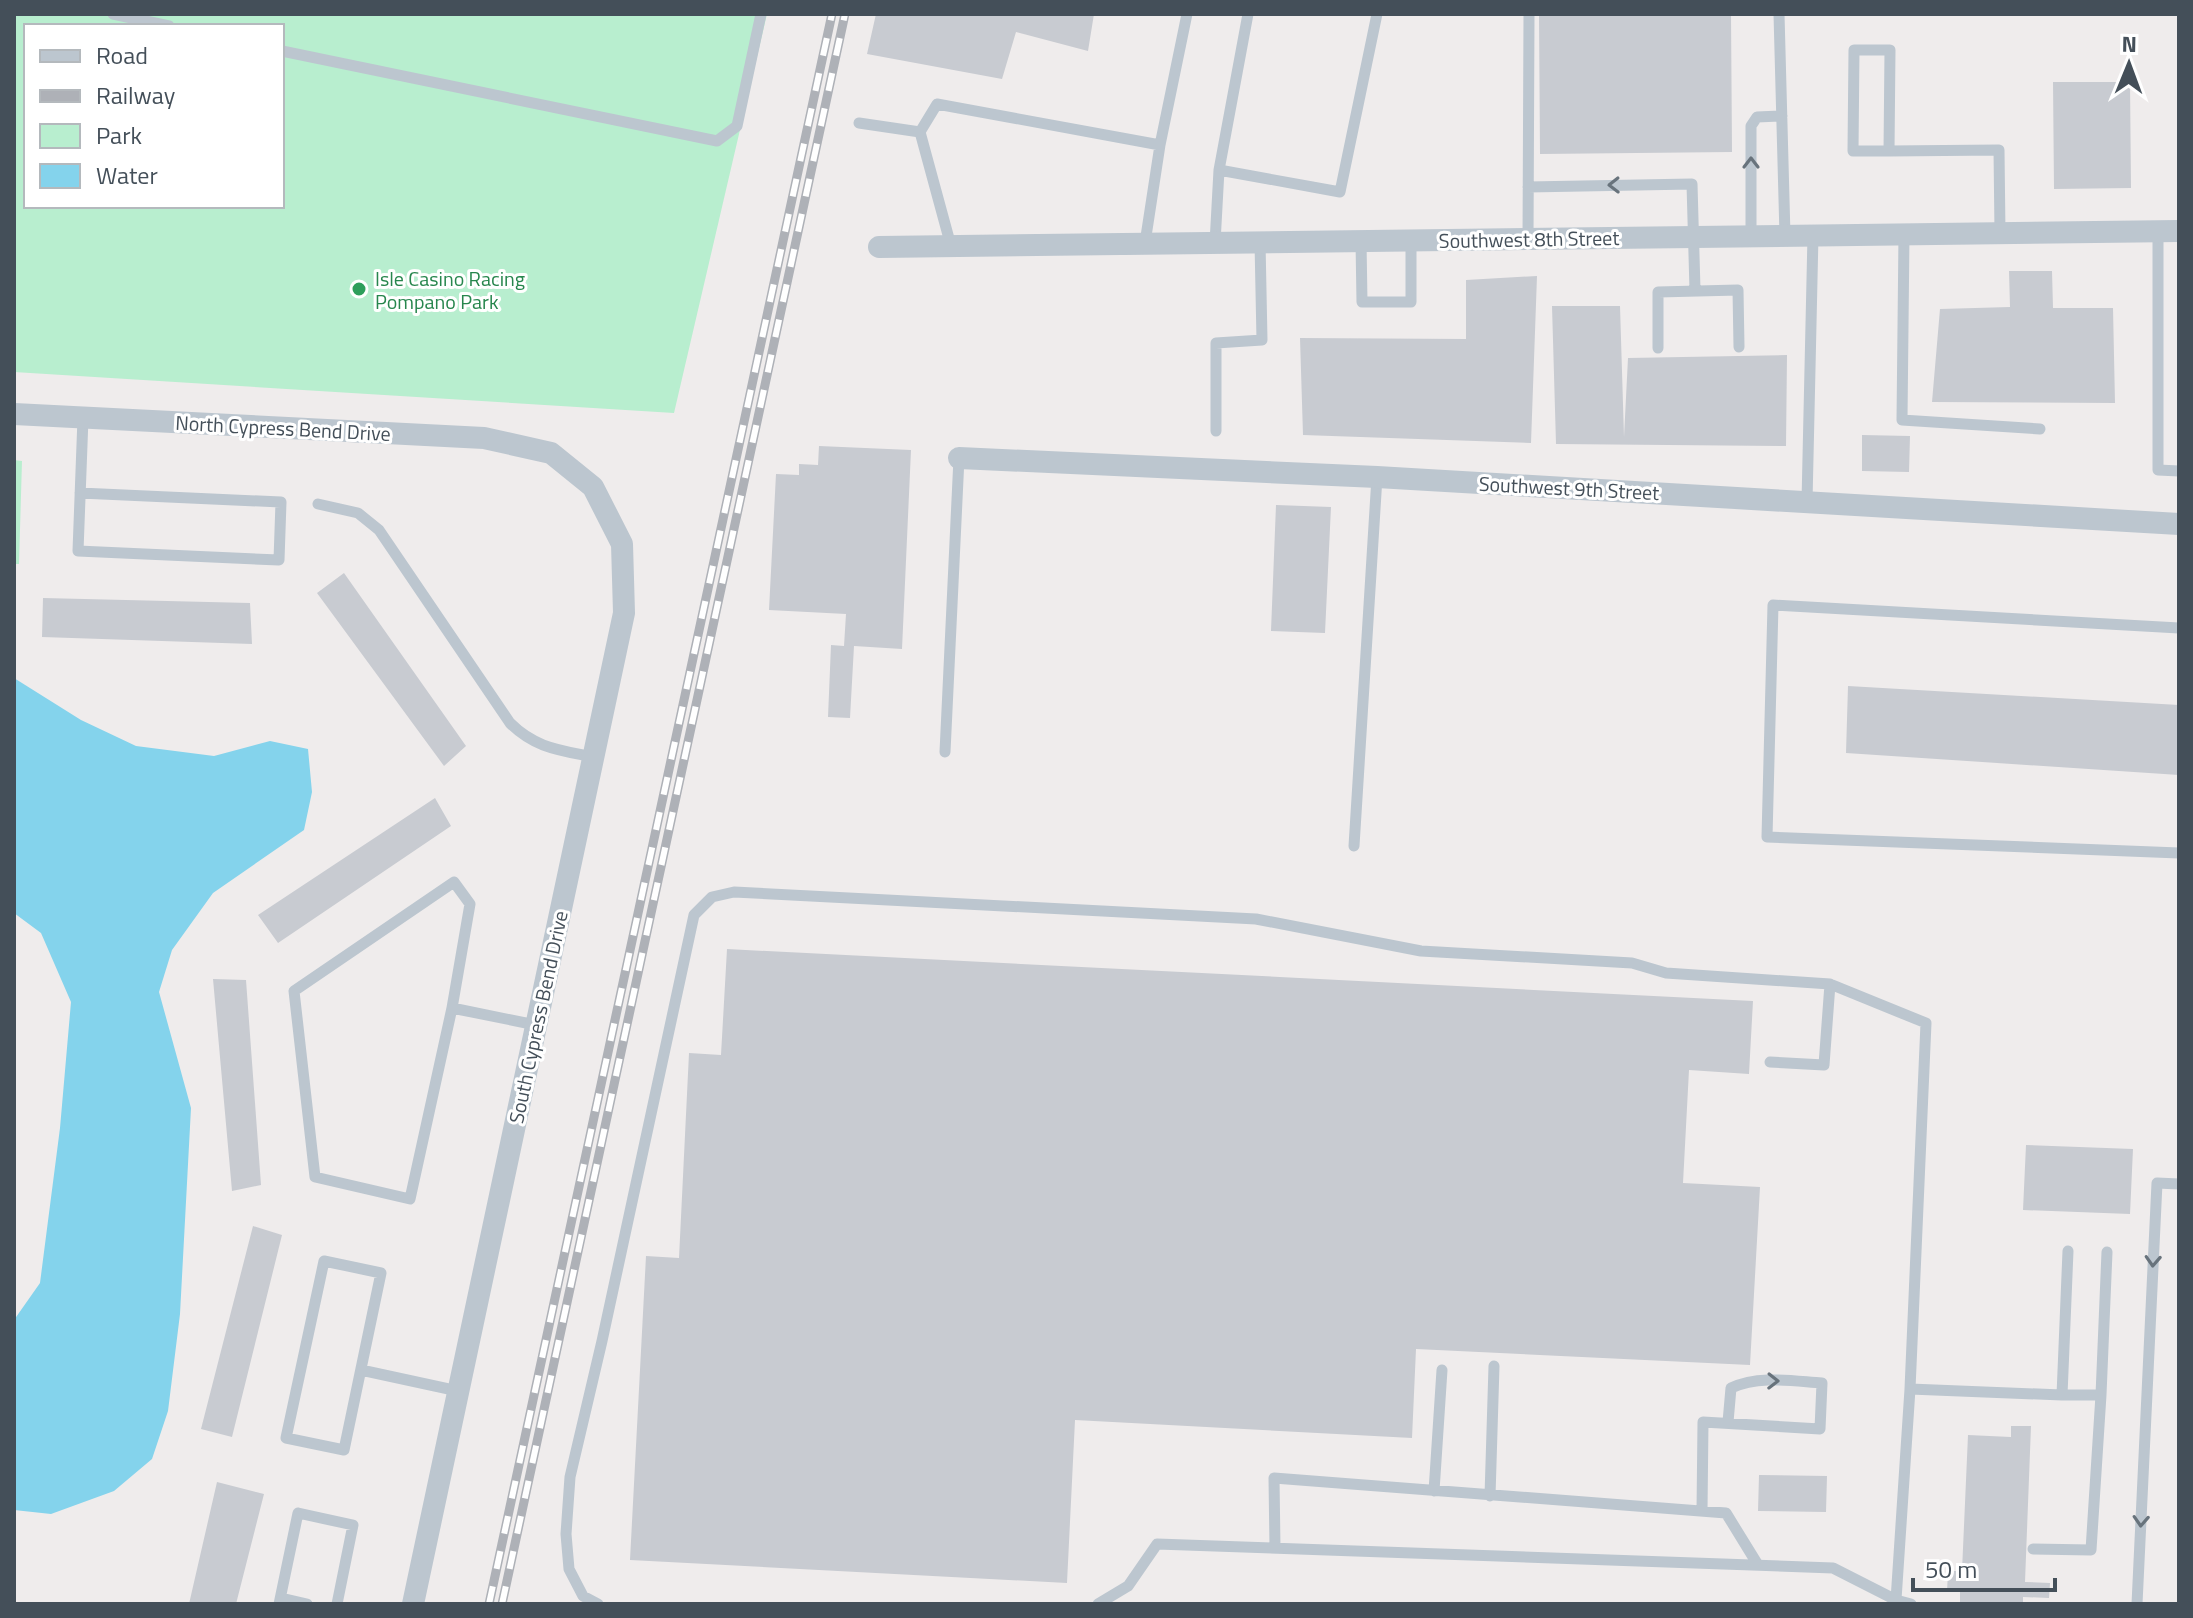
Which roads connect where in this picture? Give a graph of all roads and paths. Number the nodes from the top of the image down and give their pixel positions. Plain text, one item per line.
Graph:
1 (113, 14) edge
2 (761, 14) edge
3 (1187, 14) edge
4 (1248, 14) edge
5 (1377, 14) edge
6 (1529, 14) edge
7 (1779, 14) edge
8 (160, 24) edge
9 (284, 51) edge
10 (1782, 116) junction
11 (859, 123) dead end
12 (920, 132) junction
13 (1160, 145) junction
14 (1889, 151) junction
15 (1219, 170) junction
16 (1528, 187) junction
17 (2169, 231) edge
18 (2000, 233) junction
19 (1904, 234) junction
20 (1813, 235) junction
21 (1751, 236) junction
22 (1785, 236) junction
23 (1694, 237) junction
24 (1528, 239) junction
25 (1411, 240) junction
26 (1361, 241) junction
27 (1260, 242) junction
28 (1145, 243) junction
29 (1215, 243) junction
30 (951, 246) junction
31 (879, 247) dead end
32 (1695, 290) junction
33 (1739, 347) dead end
34 (1658, 348) dead end
35 (14, 414) edge
36 (83, 418) junction
37 (2040, 429) dead end
38 (1216, 431) dead end
39 (551, 453) joint
40 (959, 458) joint
41 (2179, 471) edge
42 (1377, 477) junction
43 (80, 493) junction
44 (1807, 502) junction
45 (318, 504) dead end
46 (2179, 524) edge
47 (2179, 628) edge
48 (945, 752) dead end
49 (593, 757) junction
50 (1354, 846) dead end
51 (2179, 853) edge
52 (1830, 984) junction
53 (452, 1008) junction
54 (536, 1025) junction
55 (1770, 1062) dead end
56 (2179, 1184) edge
57 (2068, 1251) dead end
58 (2107, 1252) dead end
59 (1494, 1366) dead end
60 (361, 1370) junction
61 (1442, 1370) dead end
62 (1910, 1389) junction
63 (458, 1391) junction
64 (2062, 1395) junction
65 (2101, 1395) junction
66 (1728, 1422) junction
67 (1434, 1491) junction
68 (1490, 1496) junction
69 (1702, 1511) junction
70 (1275, 1548) junction
71 (2033, 1549) dead end
72 (1758, 1565) junction
73 (1896, 1600) junction
74 (280, 1601) edge
75 (307, 1604) edge
76 (337, 1604) edge
77 (413, 1604) edge
78 (598, 1604) edge
79 (1098, 1604) edge
80 (1911, 1604) edge
81 (2137, 1604) edge

1 - 8 lane
2 - 9 lane
3 - 13 lane
4 - 15 lane
5 - 15 lane
6 - 16 lane
7 - 10 lane
21 -> 10 lane
10 - 22 lane
11 - 12 lane
12 - 13 lane
12 - 30 lane
13 - 28 lane
14 - 14 lane
14 - 18 lane
15 - 29 lane
23 -> 16 lane
16 - 24 lane
17 - 18 street, Southwest 8th Street
17 - 41 lane
18 - 19 street, Southwest 8th Street
19 - 20 street, Southwest 8th Street
19 - 37 lane
20 - 22 street, Southwest 8th Street
20 - 44 lane
21 - 22 street, Southwest 8th Street
21 - 23 street, Southwest 8th Street
23 - 24 street, Southwest 8th Street
23 - 32 lane
24 - 25 street, Southwest 8th Street
25 - 26 street, Southwest 8th Street
25 - 26 lane
26 - 27 street, Southwest 8th Street
27 - 29 street, Southwest 8th Street
27 - 38 lane
28 - 29 street, Southwest 8th Street
28 - 30 street, Southwest 8th Street
30 - 31 street, Southwest 8th Street
32 - 33 lane
32 - 34 lane
35 - 36 street, North Cypress Bend Drive
36 - 39 street, North Cypress Bend Drive
36 - 43 lane
39 - 49 street, South Cypress Bend Drive
40 - 42 street, Southwest 9th Street
40 - 48 lane
42 - 44 street, Southwest 9th Street
42 - 50 lane
43 - 43 lane
44 - 46 street, Southwest 9th Street
45 - 49 lane
47 - 51 lane
49 - 54 street, South Cypress Bend Drive
52 - 55 lane
52 - 62 lane
52 - 78 lane
53 - 53 lane
53 - 54 lane
54 - 63 street, South Cypress Bend Drive
56 -> 81 lane
57 - 64 lane
58 - 65 lane
59 - 68 lane
60 - 60 lane
60 - 63 lane
61 - 67 lane
62 - 64 lane
62 - 73 lane
63 - 77 street, South Cypress Bend Drive
64 - 65 lane
65 - 71 lane
66 -> 66 lane
66 - 69 lane
67 - 68 lane
67 - 70 lane
68 - 69 lane
69 - 72 lane
70 - 72 lane
70 - 79 lane
72 - 73 lane
73 - 80 lane
74 - 75 lane
74 - 76 lane

